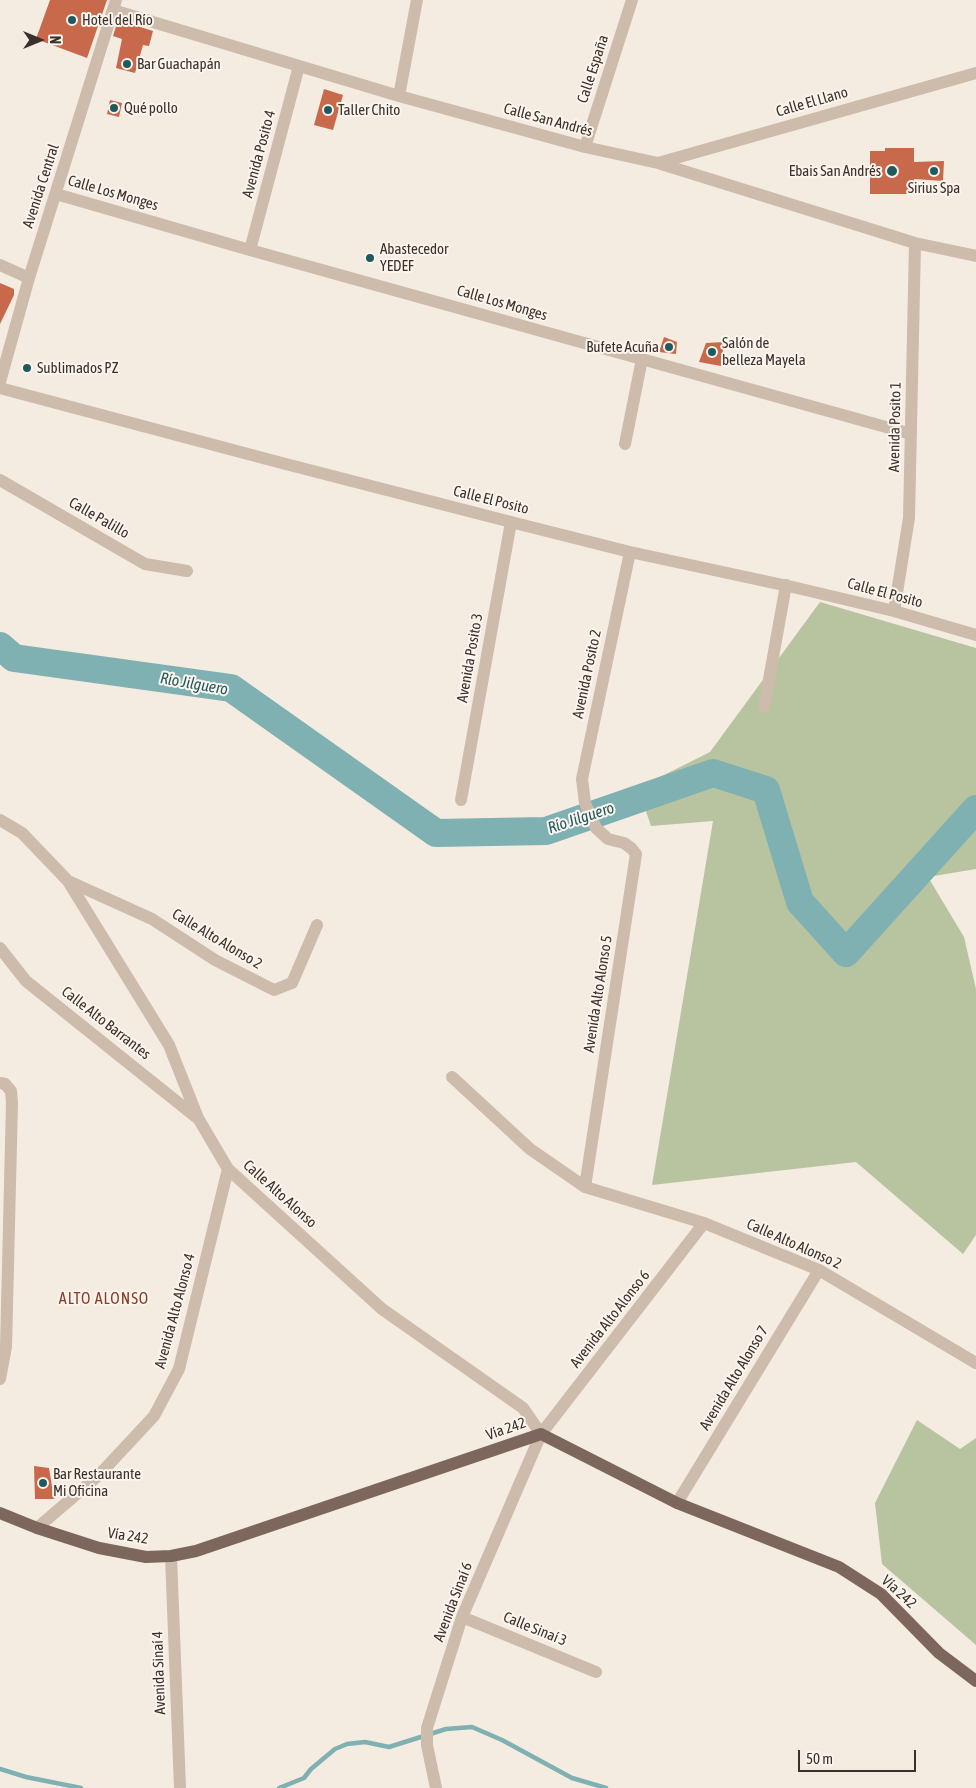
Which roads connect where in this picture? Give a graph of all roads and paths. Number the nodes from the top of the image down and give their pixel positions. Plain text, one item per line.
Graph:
1 (417, 0) edge
2 (632, 0) edge
3 (115, 5) edge
4 (299, 66) junction
5 (976, 73) edge
6 (399, 96) junction
7 (585, 147) junction
8 (658, 163) junction
9 (56, 194) junction
10 (915, 243) junction
11 (250, 250) junction
12 (976, 256) edge
13 (0, 265) edge
14 (29, 278) junction
15 (642, 359) junction
16 (0, 382) edge
17 (0, 388) edge
18 (911, 434) junction
19 (625, 444) dead end
20 (0, 480) edge
21 (511, 522) junction
22 (630, 552) junction
23 (187, 571) dead end
24 (786, 585) junction
25 (894, 611) junction
26 (976, 635) edge
27 (764, 707) dead end
28 (461, 800) dead end
29 (0, 820) edge
30 (596, 828) joint
31 (68, 881) junction
32 (317, 925) dead end
33 (0, 948) edge
34 (452, 1077) dead end
35 (0, 1083) edge
36 (198, 1118) junction
37 (228, 1170) junction
38 (585, 1187) junction
39 (704, 1224) junction
40 (819, 1270) junction
41 (3, 1346) edge
42 (976, 1363) edge
43 (0, 1379) edge
44 (542, 1434) junction
45 (678, 1503) junction
46 (0, 1513) edge
47 (37, 1528) junction
48 (171, 1556) junction
49 (462, 1617) junction
50 (596, 1672) dead end
51 (976, 1681) edge
52 (180, 1788) edge
53 (436, 1788) edge

1 - 6 street
2 - 7 street, Calle España
3 - 4 street, Calle San Andrés
3 - 9 street, Avenida Central
4 - 6 street, Calle San Andrés
4 - 11 street, Avenida Posito 4
5 - 8 street, Calle El Llano
6 - 7 street, Calle San Andrés
7 - 8 street, Calle San Andrés
8 - 10 street, Calle San Andrés
9 - 11 street, Calle Los Monges
9 - 14 street, Avenida Central
10 - 12 street, Calle San Andrés
10 - 18 street, Avenida Posito 1
11 - 15 street, Calle Los Monges
13 - 14 street
14 - 16 street, Avenida Central
15 - 18 street, Calle Los Monges
15 - 19 street
17 - 21 street, Calle El Posito
18 - 25 street, Avenida Posito 1
20 - 23 street, Calle Palillo
21 - 22 street, Calle El Posito
21 - 28 street, Avenida Posito 3
22 - 24 street, Calle El Posito
22 - 30 street, Avenida Posito 2
24 - 25 street, Calle El Posito
24 - 27 street
25 - 26 street, Calle El Posito
29 - 31 street, Calle Alto Alonso
30 - 38 street, Avenida Alto Alonso 5
31 - 32 street, Calle Alto Alonso 2
31 - 36 street, Calle Alto Alonso
33 - 36 street, Calle Alto Barrantes
34 - 38 street, Calle Alto Alonso 2
35 - 41 street
36 - 37 street, Calle Alto Alonso
37 - 44 street, Calle Alto Alonso
37 - 47 street, Avenida Alto Alonso 4
38 - 39 street, Calle Alto Alonso 2
39 - 40 street, Calle Alto Alonso 2
39 - 44 street, Avenida Alto Alonso 6
40 - 42 street, Calle Alto Alonso 2
40 - 45 street, Avenida Alto Alonso 7
41 - 43 street
44 - 45 main road, Vía 242
44 - 48 main road, Vía 242
44 - 49 street, Avenida Sinaí 6
45 - 51 main road, Vía 242
46 - 47 main road, Vía 242
47 - 48 main road, Vía 242
48 - 52 street, Avenida Sinaí 4
49 - 50 street, Calle Sinaí 3
49 - 53 street, Avenida Sinaí 6

